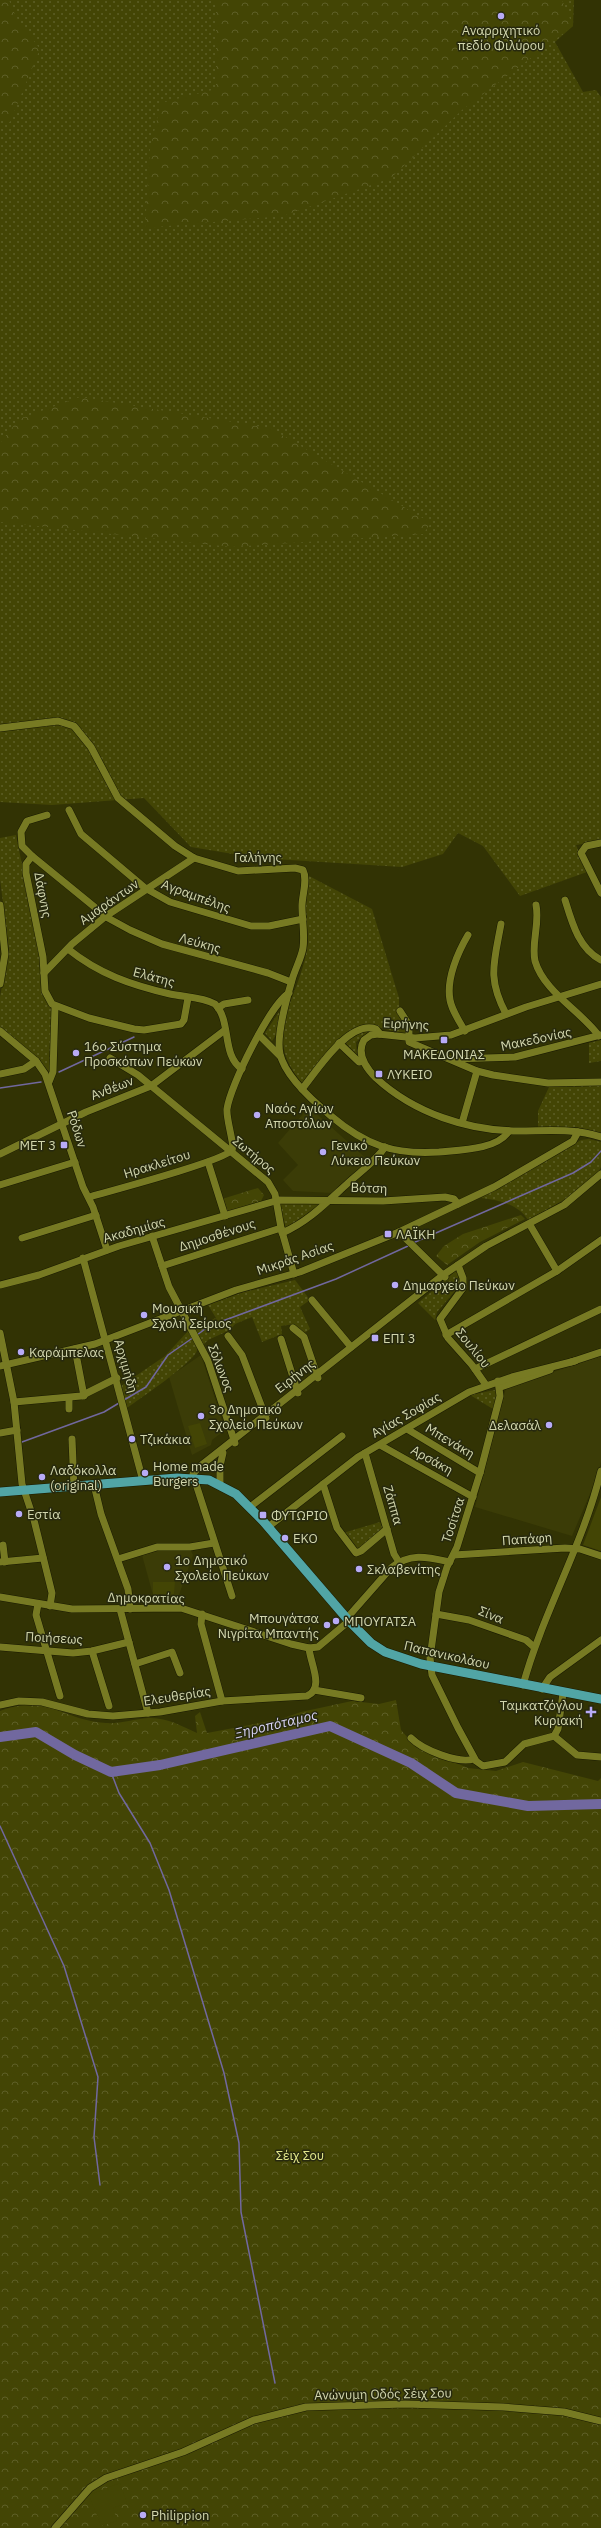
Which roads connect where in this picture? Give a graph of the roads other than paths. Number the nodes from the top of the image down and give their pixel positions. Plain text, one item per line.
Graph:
1 (0, 728) edge
2 (69, 810) dead end
3 (47, 816) dead end
4 (601, 843) edge
5 (32, 856) junction
6 (194, 858) junction
7 (147, 890) junction
8 (601, 893) edge
9 (565, 900) dead end
10 (0, 905) edge
11 (536, 905) dead end
12 (106, 916) junction
13 (303, 919) junction
14 (501, 924) dead end
15 (468, 935) dead end
16 (68, 948) junction
17 (2, 956) edge
18 (601, 960) edge
19 (44, 973) junction
20 (291, 982) junction
21 (0, 984) edge
22 (601, 984) edge
23 (289, 993) junction
24 (560, 996) junction
25 (188, 998) junction
26 (248, 1000) dead end
27 (55, 1007) junction
28 (218, 1008) junction
29 (400, 1011) dead end
30 (506, 1014) junction
31 (225, 1030) junction
32 (0, 1031) edge
33 (465, 1031) junction
34 (380, 1034) junction
35 (259, 1035) junction
36 (600, 1036) edge
37 (408, 1038) junction
38 (339, 1043) junction
39 (280, 1056) junction
40 (110, 1058) dead end
41 (451, 1060) junction
42 (36, 1061) junction
43 (363, 1061) junction
44 (242, 1069) junction
45 (477, 1071) junction
46 (0, 1074) edge
47 (49, 1082) junction
48 (601, 1082) edge
49 (151, 1086) junction
50 (302, 1089) junction
51 (62, 1123) junction
52 (462, 1123) junction
53 (509, 1131) junction
54 (578, 1132) junction
55 (601, 1137) edge
56 (385, 1147) junction
57 (231, 1151) junction
58 (0, 1154) edge
59 (75, 1162) junction
60 (208, 1162) junction
61 (601, 1174) edge
62 (0, 1185) edge
63 (88, 1197) junction
64 (330, 1199) junction
65 (276, 1200) junction
66 (458, 1204) junction
67 (96, 1215) junction
68 (225, 1216) junction
69 (530, 1225) junction
70 (281, 1231) junction
71 (399, 1232) junction
72 (152, 1236) junction
73 (22, 1238) dead end
74 (601, 1240) edge
75 (107, 1250) junction
76 (83, 1258) junction
77 (458, 1265) junction
78 (162, 1266) junction
79 (557, 1271) junction
80 (294, 1274) junction
81 (446, 1275) junction
82 (0, 1285) edge
83 (312, 1300) dead end
84 (601, 1309) edge
85 (181, 1311) junction
86 (293, 1328) dead end
87 (0, 1333) edge
88 (446, 1334) junction
89 (228, 1336) dead end
90 (281, 1339) dead end
91 (106, 1340) junction
92 (350, 1347) junction
93 (75, 1349) junction
94 (601, 1352) edge
95 (8, 1364) junction
96 (0, 1366) edge
97 (476, 1369) junction
98 (317, 1376) junction
99 (117, 1378) junction
100 (499, 1384) junction
101 (486, 1385) junction
102 (297, 1392) junction
103 (84, 1396) junction
104 (68, 1398) junction
105 (14, 1402) junction
106 (70, 1409) dead end
107 (265, 1417) junction
108 (407, 1429) junction
109 (18, 1430) junction
110 (0, 1433) edge
111 (342, 1436) dead end
112 (72, 1439) dead end
113 (234, 1441) junction
114 (380, 1445) junction
115 (223, 1453) junction
116 (365, 1453) junction
117 (601, 1470) edge
118 (480, 1473) junction
119 (194, 1478) junction
120 (143, 1481) junction
121 (220, 1484) junction
122 (323, 1484) junction
123 (94, 1485) junction
124 (74, 1487) junction
125 (24, 1490) junction
126 (0, 1492) edge
127 (473, 1497) junction
128 (250, 1507) junction
129 (268, 1527) junction
130 (387, 1529) junction
131 (214, 1543) junction
132 (3, 1545) dead end
133 (574, 1549) junction
134 (454, 1555) junction
135 (601, 1556) edge
136 (43, 1558) junction
137 (118, 1559) junction
138 (2, 1562) edge
139 (399, 1562) junction
140 (450, 1562) junction
141 (232, 1596) dead end
142 (0, 1597) edge
143 (38, 1604) junction
144 (50, 1606) junction
145 (120, 1609) junction
146 (130, 1609) junction
147 (202, 1614) junction
148 (436, 1614) junction
149 (348, 1619) junction
150 (601, 1636) edge
151 (601, 1640) edge
152 (129, 1642) junction
153 (0, 1647) edge
154 (534, 1647) junction
155 (309, 1648) junction
156 (46, 1651) junction
157 (92, 1651) junction
158 (569, 1663) junction
159 (135, 1664) junction
160 (430, 1666) junction
161 (180, 1673) dead end
162 (523, 1685) junction
163 (542, 1689) junction
164 (314, 1690) junction
165 (563, 1693) junction
166 (60, 1696) dead end
167 (361, 1698) dead end
168 (601, 1699) edge
169 (222, 1701) junction
170 (0, 1705) edge
171 (109, 1706) dead end
172 (148, 1714) junction
173 (554, 1736) junction
174 (411, 1738) dead end
175 (601, 1757) edge
176 (474, 1759) junction
177 (601, 2421) edge
178 (55, 2528) edge

1 - 6 street, Γαλήνης
2 - 7 street, Αγραμπέλης
3 - 5 street
4 - 8 street
5 - 12 street, Δάφνης
5 - 19 street, Δάφνης
6 - 7 street, Αμαράντων
6 - 13 street, Γαλήνης
7 - 12 street, Αμαράντων
7 - 13 street, Αγραμπέλης
9 - 18 street
10 - 17 street
11 - 24 street
12 - 16 street, Αμαράντων
12 - 20 street, Λεύκης
13 - 20 street, Γαλήνης
14 - 30 street
15 - 33 street
16 - 19 street, Αμαράντων
16 - 25 street, Ελάτης
17 - 21 street
19 - 27 street, Δάφνης
20 - 23 street, Γαλήνης
22 - 24 street, Ειρήνης
23 - 35 street
23 - 39 street, Γαλήνης
24 - 30 street, Ειρήνης
24 - 36 street
25 - 27 street
25 - 28 street, Ελάτης
26 - 28 street
27 - 47 street, Δάφνης
28 - 31 street
29 - 37 street
30 - 33 street, Ειρήνης
31 - 44 street
31 - 49 street, Ανθέων
32 - 42 street, Ρόδων
33 - 37 street, Ειρήνης
34 - 37 street, Ειρήνης
34 - 38 street
34 - 43 street, Ειρήνης
35 - 39 street
35 - 44 street
36 - 41 street, Μακεδονίας
37 - 41 street
38 - 43 street
38 - 50 street
39 - 50 street
40 - 49 street, Σωτήρος
41 - 45 street
42 - 46 street
42 - 47 street, Ρόδων
43 - 52 street
44 - 57 street
45 - 48 street
45 - 52 street
47 - 51 street, Ρόδων
49 - 51 street, Ανθέων
49 - 57 street, Σωτήρος
50 - 56 street
51 - 58 street, Ανθέων
51 - 59 street, Ρόδων
52 - 53 street
53 - 54 street
53 - 56 street
54 - 55 street
54 - 66 street, Μικράς Ασίας
56 - 64 street, Δημοσθένους
57 - 60 street, Ηρακλείτου
57 - 65 street, Σωτήρος
59 - 62 street
59 - 63 street, Ρόδων
60 - 63 street, Ηρακλείτου
60 - 68 street
61 - 69 street, Ειρήνης
63 - 67 street, Ρόδων
64 - 65 street, Βότση
64 - 66 street, Βότση
64 - 70 street, Δημοσθένους
65 - 68 street, Ακαδημίας
65 - 70 street, Σωτήρος
66 - 71 street, Μικράς Ασίας
67 - 73 street
67 - 75 street, Ρόδων
68 - 72 street, Ακαδημίας
69 - 77 street, Ειρήνης
69 - 79 street
70 - 78 street, Δημοσθένους
70 - 80 street, Σωτήρος
71 - 80 street, Μικράς Ασίας
71 - 81 street
72 - 75 street, Ακαδημίας
72 - 78 street, Σόλωνος
74 - 79 street
75 - 76 street, Ακαδημίας
76 - 82 street, Ακαδημίας
76 - 91 street, Αρχιμήδη
77 - 81 street, Ειρήνης
77 - 88 street, Σουλίου
78 - 85 street, Σόλωνος
79 - 88 street
80 - 85 street, Μικράς Ασίας
81 - 92 street, Ειρήνης
81 - 98 street, Ειρήνης
83 - 92 street
84 - 97 street
85 - 91 street, Μικράς Ασίας
85 - 113 street, Σόλωνος
86 - 98 street
87 - 95 street
88 - 97 street, Σουλίου
89 - 107 street
90 - 102 street
91 - 93 street, Μικράς Ασίας
91 - 99 street, Αρχιμήδη
92 - 98 street, Ειρήνης
93 - 95 street, Μικράς Ασίας
93 - 103 street
94 - 100 street, Αγίας Σοφίας
95 - 96 street, Μικράς Ασίας
95 - 105 street
97 - 101 street, Σουλίου
98 - 102 street, Ειρήνης
99 - 103 street
99 - 120 street, Αρχιμήδη
100 - 101 street, Αγίας Σοφίας
100 - 118 street, Τοσίτσα
101 - 108 street, Αγίας Σοφίας
102 - 107 street, Ειρήνης
103 - 104 street
104 - 105 street
104 - 106 street
105 - 109 street
107 - 113 street, Ειρήνης
108 - 114 street, Αγίας Σοφίας
108 - 118 street, Μπενάκη
109 - 110 street
109 - 125 street
111 - 128 street
112 - 124 street
113 - 115 street, Ειρήνης
113 - 119 street, Ειρήνης
114 - 116 street, Αγίας Σοφίας
114 - 127 street, Αρσάκη
115 - 119 street, Ειρήνης
115 - 121 street
116 - 122 street, Αγίας Σοφίας
116 - 130 street, Ζάππα
117 - 133 street
118 - 127 street, Τοσίτσα
119 - 120 main road, Παπανικολάου
119 - 121 main road, Παπανικολάου
119 - 131 street
120 - 123 main road, Παπανικολάου
121 - 128 main road, Παπανικολάου
122 - 129 street, Αγίας Σοφίας
122 - 130 street
123 - 124 main road, Παπανικολάου
123 - 137 street
124 - 125 main road, Παπανικολάου
125 - 126 main road, Παπανικολάου
125 - 136 street
127 - 134 street, Τοσίτσα
128 - 129 main road, Παπανικολάου
129 - 149 main road, Παπανικολάου
130 - 139 street, Ζάππα
131 - 137 street
131 - 141 street
132 - 138 street
133 - 134 street, Παπάφη
133 - 135 street, Παπάφη
133 - 154 street
134 - 140 street, Τοσίτσα
136 - 138 street
136 - 144 street
137 - 146 street
139 - 140 street
139 - 149 street
140 - 148 street, Τοσίτσα
142 - 143 street, Δημοκρατίας
143 - 144 street, Δημοκρατίας
143 - 156 street
144 - 145 street, Δημοκρατίας
145 - 146 street, Δημοκρατίας
145 - 152 street
146 - 147 street, Δημοκρατίας
147 - 155 street, Δημοκρατίας
147 - 169 street
148 - 154 street, Σίνα
148 - 160 street, Τοσίτσα
149 - 155 street
149 - 160 main road, Παπανικολάου
150 - 158 street
151 - 158 street
152 - 157 street, Ποιήσεως
152 - 159 street
153 - 156 street, Ποιήσεως
154 - 162 street
155 - 164 street
156 - 157 street, Ποιήσεως
156 - 166 street
157 - 171 street
158 - 163 street
159 - 161 street
159 - 172 street
160 - 162 main road, Παπανικολάου
160 - 176 street
162 - 163 main road, Παπανικολάου
163 - 165 main road, Παπανικολάου
164 - 167 street
164 - 169 street, Ελευθερίας
165 - 168 main road, Παπανικολάου
165 - 173 street
169 - 172 street, Ελευθερίας
170 - 172 street, Ελευθερίας
173 - 175 street
173 - 176 street
174 - 176 street
177 - 178 street, Ανώνυμη Οδός Σέιχ Σου

